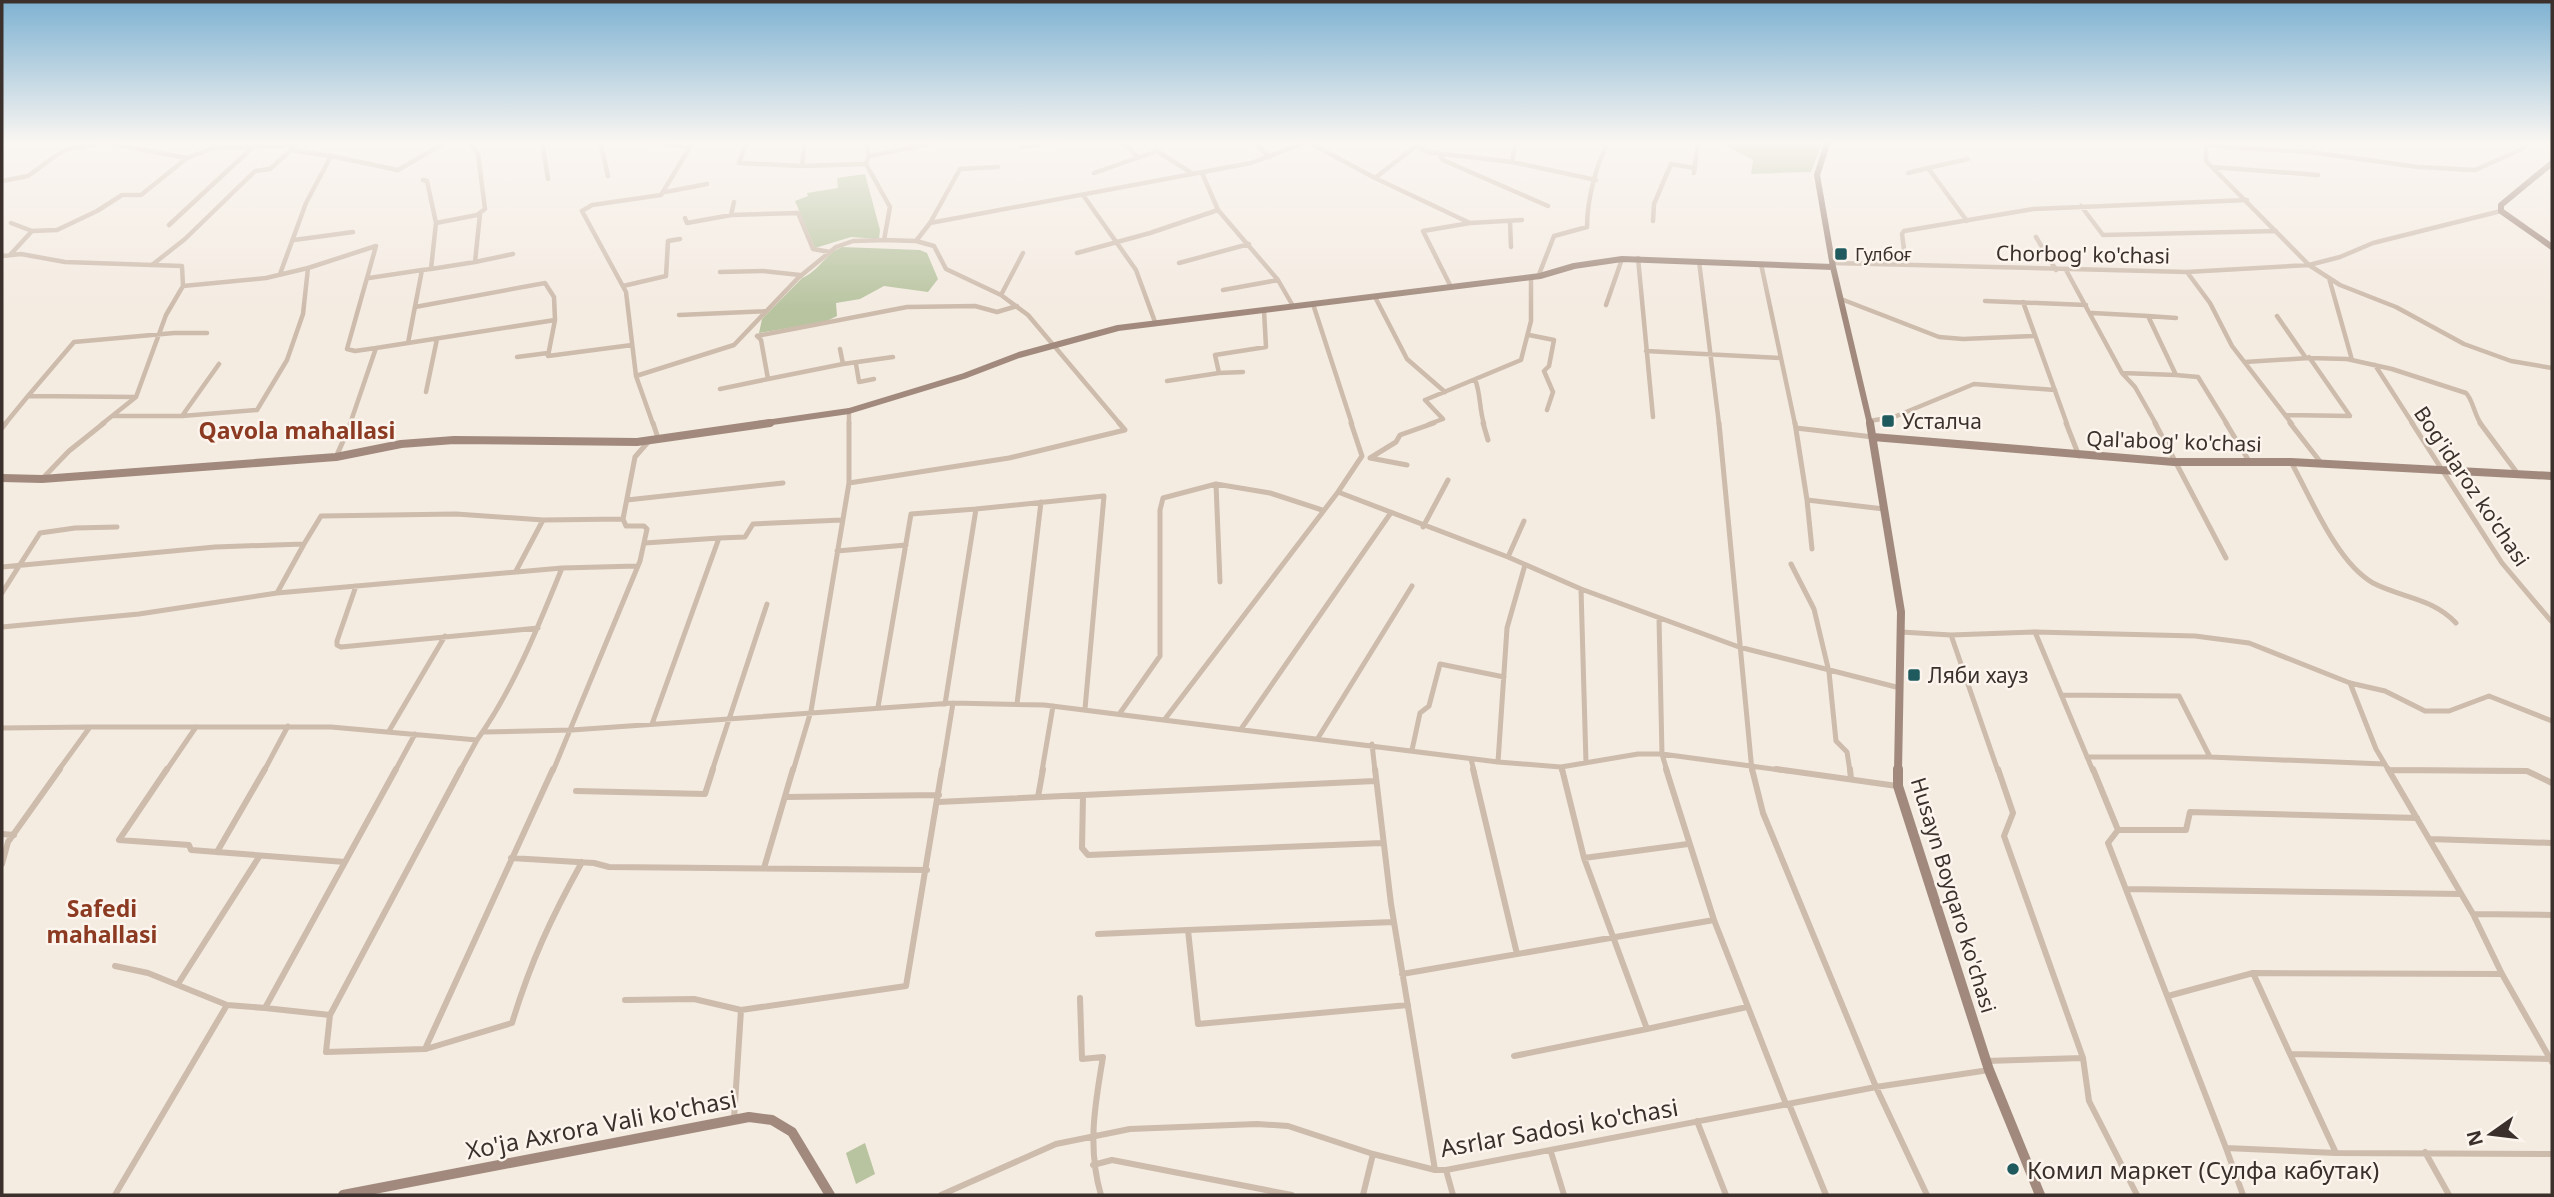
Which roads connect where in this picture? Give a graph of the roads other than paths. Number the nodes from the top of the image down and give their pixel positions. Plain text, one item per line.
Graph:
1 (119, 197) edge
2 (199, 197) edge
3 (228, 197) edge
4 (310, 197) edge
5 (430, 197) edge
6 (484, 197) edge
7 (638, 197) edge
8 (884, 197) edge
9 (945, 197) edge
10 (1073, 197) edge
11 (1084, 197) edge
12 (1212, 197) edge
13 (1415, 197) edge
14 (1527, 197) edge
15 (1590, 197) edge
16 (1657, 197) edge
17 (1821, 197) edge
18 (1949, 197) edge
19 (2244, 197) edge
20 (2511, 197) edge
21 (2247, 200) junction
22 (734, 202) dead end
23 (1548, 206) dead end
24 (2081, 206) junction
25 (1218, 210) junction
26 (2501, 211) junction
27 (480, 214) junction
28 (731, 215) junction
29 (685, 218) dead end
30 (1522, 220) dead end
31 (1510, 221) junction
32 (1653, 221) dead end
33 (1967, 221) junction
34 (11, 223) dead end
35 (436, 223) junction
36 (930, 223) junction
37 (1470, 223) junction
38 (169, 225) dead end
39 (32, 231) junction
40 (2276, 231) junction
41 (353, 232) dead end
42 (2036, 236) dead end
43 (680, 239) dead end
44 (294, 240) junction
45 (884, 240) junction
46 (916, 241) junction
47 (1119, 242) junction
48 (1249, 244) junction
49 (1511, 247) dead end
50 (2552, 247) edge
51 (830, 252) junction
52 (1023, 253) dead end
53 (1077, 253) dead end
54 (513, 254) dead end
55 (10, 255) junction
56 (2, 256) edge
57 (1637, 258) junction
58 (1622, 259) junction
59 (1699, 261) junction
60 (475, 262) junction
61 (1179, 263) dead end
62 (1761, 264) junction
63 (152, 265) junction
64 (1833, 265) junction
65 (1906, 265) junction
66 (2308, 265) junction
67 (308, 268) junction
68 (431, 269) junction
69 (422, 270) junction
70 (2056, 270) junction
71 (2066, 270) junction
72 (720, 272) dead end
73 (2187, 272) junction
74 (280, 275) junction
75 (803, 275) junction
76 (1535, 277) junction
77 (369, 278) junction
78 (2329, 278) junction
79 (1278, 279) junction
80 (183, 286) junction
81 (623, 286) junction
82 (1451, 286) junction
83 (1223, 290) dead end
84 (1001, 295) junction
85 (1375, 297) junction
86 (1841, 299) junction
87 (1985, 301) dead end
88 (2023, 302) junction
89 (1313, 303) junction
90 (2086, 304) junction
91 (1606, 305) dead end
92 (1017, 306) junction
93 (1293, 306) junction
94 (415, 307) junction
95 (766, 311) junction
96 (1264, 312) junction
97 (2092, 313) junction
98 (679, 315) dead end
99 (2148, 316) junction
100 (2277, 316) dead end
101 (2176, 318) dead end
102 (555, 320) junction
103 (1155, 322) junction
104 (207, 333) dead end
105 (747, 334) junction
106 (158, 335) junction
107 (1529, 335) junction
108 (757, 336) junction
109 (2033, 336) junction
110 (437, 339) junction
111 (408, 343) junction
112 (632, 345) junction
113 (1055, 346) junction
114 (376, 348) junction
115 (840, 349) dead end
116 (1646, 351) junction
117 (548, 353) junction
118 (1711, 355) junction
119 (517, 357) dead end
120 (893, 357) dead end
121 (1781, 358) junction
122 (2307, 358) junction
123 (2352, 360) junction
124 (2245, 362) junction
125 (219, 363) dead end
126 (843, 364) junction
127 (856, 364) junction
128 (2375, 365) junction
129 (2552, 368) edge
130 (1243, 372) dead end
131 (1219, 373) junction
132 (2122, 373) junction
133 (2176, 375) junction
134 (636, 376) junction
135 (768, 379) junction
136 (874, 379) dead end
137 (1475, 379) junction
138 (1167, 381) dead end
139 (720, 388) dead end
140 (2055, 390) junction
141 (426, 392) dead end
142 (1445, 392) junction
143 (28, 396) junction
144 (136, 397) junction
145 (1547, 410) dead end
146 (849, 411) junction
147 (114, 415) junction
148 (2286, 415) junction
149 (182, 416) junction
150 (1653, 417) dead end
151 (1869, 421) junction
152 (2, 428) edge
153 (1796, 428) junction
154 (1873, 437) junction
155 (654, 439) junction
156 (1488, 440) dead end
157 (1363, 456) junction
158 (2079, 456) junction
159 (335, 457) junction
160 (1370, 458) junction
161 (2249, 461) junction
162 (2174, 462) junction
163 (2291, 462) junction
164 (2322, 464) junction
165 (1407, 465) dead end
166 (2440, 469) junction
167 (2518, 474) junction
168 (2552, 475) edge
169 (2, 478) edge
170 (42, 479) junction
171 (1448, 480) dead end
172 (783, 482) dead end
173 (849, 483) junction
174 (1216, 484) junction
175 (1338, 492) junction
176 (628, 500) junction
177 (1807, 500) junction
178 (1041, 502) junction
179 (976, 509) junction
180 (1884, 509) junction
181 (1322, 510) junction
182 (1390, 514) junction
183 (543, 520) junction
184 (623, 520) junction
185 (842, 520) junction
186 (1524, 521) dead end
187 (117, 527) dead end
188 (1423, 527) junction
189 (719, 538) junction
190 (645, 543) junction
191 (304, 544) junction
192 (906, 545) junction
193 (1812, 549) dead end
194 (837, 551) junction
195 (1508, 557) junction
196 (2226, 558) dead end
197 (1791, 564) dead end
198 (17, 565) junction
199 (1525, 565) junction
200 (637, 566) junction
201 (2, 567) edge
202 (562, 568) junction
203 (516, 571) junction
204 (1220, 582) dead end
205 (356, 586) junction
206 (1412, 586) dead end
207 (1581, 589) junction
208 (2, 593) edge
209 (277, 593) junction
210 (767, 604) dead end
211 (1660, 618) junction
212 (2550, 621) dead end
213 (2456, 622) dead end
214 (2, 627) edge
215 (538, 628) junction
216 (1901, 632) junction
217 (2035, 632) junction
218 (1951, 635) junction
219 (446, 636) junction
220 (1739, 647) junction
221 (1829, 672) junction
222 (1504, 677) junction
223 (2350, 683) junction
224 (1900, 688) junction
225 (2061, 695) junction
226 (953, 703) junction
227 (945, 704) junction
228 (1017, 704) junction
229 (1053, 706) junction
230 (878, 708) junction
231 (1085, 709) junction
232 (811, 711) junction
233 (1120, 713) junction
234 (730, 718) junction
235 (1165, 719) junction
236 (2552, 720) edge
237 (652, 724) junction
238 (288, 726) junction
239 (90, 727) junction
240 (197, 727) junction
241 (2, 728) edge
242 (1241, 729) junction
243 (572, 730) junction
244 (389, 731) junction
245 (484, 732) junction
246 (415, 734) junction
247 (1318, 738) junction
248 (477, 740) junction
249 (1372, 744) junction
250 (1412, 750) junction
251 (1662, 754) junction
252 (2087, 757) junction
253 (2210, 757) junction
254 (1471, 758) junction
255 (1498, 762) junction
256 (1586, 763) junction
257 (1751, 766) junction
258 (1561, 767) junction
259 (2387, 767) junction
260 (1851, 779) junction
261 (1375, 780) junction
262 (2552, 783) edge
263 (1898, 786) junction
264 (576, 791) dead end
265 (1083, 795) junction
266 (786, 797) junction
267 (1038, 797) junction
268 (939, 799) junction
269 (2417, 818) junction
270 (2118, 830) junction
271 (2, 834) edge
272 (14, 835) junction
273 (2430, 839) junction
274 (1382, 843) junction
275 (2552, 843) edge
276 (1688, 844) junction
277 (217, 852) junction
278 (259, 857) junction
279 (511, 858) junction
280 (1584, 858) junction
281 (345, 862) junction
282 (582, 862) junction
283 (2, 864) edge
284 (764, 869) junction
285 (927, 870) junction
286 (2126, 889) junction
287 (2461, 894) junction
288 (2473, 914) junction
289 (2552, 915) edge
290 (1714, 920) junction
291 (1394, 922) junction
292 (1188, 930) junction
293 (1098, 934) dead end
294 (1612, 937) junction
295 (1517, 954) junction
296 (115, 966) dead end
297 (2253, 973) junction
298 (1402, 974) junction
299 (2502, 974) junction
300 (178, 984) junction
301 (2168, 996) junction
302 (1080, 999) dead end
303 (625, 1000) dead end
304 (227, 1005) junction
305 (1408, 1005) junction
306 (1747, 1007) junction
307 (265, 1008) junction
308 (741, 1010) junction
309 (330, 1015) junction
310 (1647, 1029) junction
311 (425, 1049) junction
312 (2290, 1054) junction
313 (1514, 1056) dead end
314 (2083, 1058) junction
315 (2552, 1060) edge
316 (1988, 1066) junction
317 (1877, 1087) junction
318 (1788, 1104) junction
319 (734, 1119) junction
320 (1697, 1121) junction
321 (1091, 1135) junction
322 (2226, 1148) junction
323 (1550, 1152) junction
324 (2425, 1152) junction
325 (2336, 1153) junction
326 (1373, 1154) junction
327 (2552, 1154) edge
328 (1093, 1166) junction
329 (1435, 1170) junction
330 (1446, 1170) junction
331 (115, 1195) edge
332 (343, 1195) edge
333 (830, 1195) edge
334 (941, 1195) edge
335 (1101, 1195) edge
336 (1292, 1195) edge
337 (1363, 1195) edge
338 (1453, 1195) edge
339 (1564, 1195) edge
340 (1726, 1195) edge
341 (1826, 1195) edge
342 (1927, 1195) edge
343 (2040, 1195) edge
344 (2137, 1195) edge
345 (2243, 1195) edge
346 (2449, 1195) edge

1 - 39 street
2 - 38 street
3 - 63 street
4 - 44 street
5 - 35 street
6 - 27 street
7 - 81 street
8 - 45 street
9 - 36 street
10 - 36 street
11 - 47 street
12 - 25 street
13 - 37 street
14 - 23 street
15 - 76 street
16 - 32 street
17 - 64 street, Husayn Boyqaro ko'chasi
18 - 33 street
19 - 21 street
20 - 26 street
21 - 24 street
21 - 40 street
22 - 28 street
24 - 33 street
24 - 40 street
25 - 47 street
25 - 48 street
26 - 50 street
26 - 66 street, Сhorbog' ko'chasi
27 - 35 street
27 - 60 street
28 - 29 street
28 - 51 street
30 - 31 street
31 - 37 street
31 - 49 street
33 - 65 street
34 - 39 street
35 - 68 street
36 - 46 street
37 - 82 street
39 - 55 street
40 - 66 street
41 - 44 street
42 - 70 street
43 - 81 street
44 - 74 street
45 - 46 street
45 - 51 street
46 - 84 street
47 - 53 street
47 - 103 street
48 - 61 street
48 - 79 street
51 - 75 street
52 - 84 street
54 - 60 street
55 - 56 street
55 - 63 street
57 - 58 street
57 - 59 street
57 - 116 street
58 - 76 street
58 - 91 street
59 - 62 street
59 - 118 street
60 - 68 street
62 - 64 street
62 - 121 street
63 - 80 street
64 - 65 street, Сhorbog' ko'chasi
64 - 86 street, Husayn Boyqaro ko'chasi
65 - 70 street, Сhorbog' ko'chasi
66 - 73 street, Сhorbog' ko'chasi
66 - 78 street
67 - 74 street
67 - 77 street
67 - 149 street
68 - 69 street
69 - 77 street
69 - 94 street
70 - 71 street, Сhorbog' ko'chasi
71 - 73 street, Сhorbog' ko'chasi
71 - 90 street
72 - 75 street
73 - 124 street
74 - 80 street
75 - 95 street
76 - 82 street
76 - 107 street
77 - 114 street
78 - 123 street
78 - 129 street
79 - 83 street
79 - 93 street
80 - 106 street
81 - 112 street
82 - 85 street
84 - 92 street
85 - 89 street
85 - 142 street
86 - 109 street
86 - 151 street, Husayn Boyqaro ko'chasi
87 - 88 street
88 - 90 street
88 - 109 street
89 - 93 street
89 - 157 street
90 - 97 street
92 - 108 street
92 - 113 street
93 - 96 street
94 - 102 street
94 - 111 street
95 - 98 street
95 - 105 street
96 - 103 street
96 - 131 street
97 - 99 street
97 - 132 street
99 - 101 street
99 - 133 street
100 - 122 street
102 - 110 street
102 - 117 street
103 - 113 street
104 - 106 street
105 - 108 street
105 - 134 street
106 - 143 street
106 - 144 street
107 - 137 street
107 - 145 street
108 - 135 street
109 - 140 street
110 - 111 street
110 - 141 street
111 - 114 street
112 - 117 street
112 - 134 street
113 - 146 street
113 - 173 street
114 - 159 street
115 - 126 street
116 - 118 street
116 - 150 street
117 - 119 street
118 - 121 street
118 - 220 street
120 - 127 street
121 - 153 street
122 - 123 street
122 - 124 street
122 - 148 street
123 - 128 street
124 - 148 street
125 - 149 street
126 - 127 street
126 - 135 street
127 - 136 street
128 - 166 street, Bog'idaroz ko'chasi
128 - 167 street
130 - 131 street
131 - 138 street
132 - 133 street
132 - 162 street
133 - 161 street
134 - 155 street
135 - 139 street
137 - 142 street
137 - 156 street
140 - 151 street
140 - 158 street
142 - 160 street
143 - 144 street
143 - 152 street
144 - 147 street
146 - 155 street
146 - 173 street
147 - 149 street
147 - 170 street
148 - 164 street
151 - 154 street, Husayn Boyqaro ko'chasi
153 - 154 street, Qal'abog' ko'chasi
153 - 177 street
154 - 158 street, Qal'abog' ko'chasi
154 - 180 street, Husayn Boyqaro ko'chasi
155 - 159 street
155 - 176 street
157 - 160 street
157 - 175 street
158 - 162 street, Qal'abog' ko'chasi
159 - 170 street
160 - 165 street
161 - 162 street, Qal'abog' ko'chasi
161 - 163 street, Qal'abog' ko'chasi
162 - 196 street
163 - 164 street, Qal'abog' ko'chasi
163 - 213 street
164 - 166 street, Qal'abog' ko'chasi
166 - 167 street, Qal'abog' ko'chasi
166 - 212 street, Bog'idaroz ko'chasi
167 - 168 street, Qal'abog' ko'chasi
169 - 170 street
171 - 188 street
172 - 176 street
173 - 185 street
174 - 181 street
174 - 204 street
174 - 233 street
175 - 181 street
175 - 182 street
176 - 184 street
177 - 180 street
177 - 193 street
178 - 179 street
178 - 228 street
178 - 231 street
179 - 192 street
179 - 227 street
180 - 216 street, Husayn Boyqaro ko'chasi
181 - 235 street
182 - 188 street
182 - 242 street
183 - 184 street
183 - 191 street
183 - 203 street
184 - 190 street
185 - 189 street
185 - 194 street
186 - 195 street
187 - 198 street
188 - 195 street
189 - 190 street
189 - 237 street
190 - 200 street
191 - 198 street
191 - 209 street
192 - 194 street
192 - 230 street
194 - 232 street
195 - 199 street
197 - 221 street
198 - 201 street
198 - 208 street
199 - 207 street
199 - 222 street
200 - 202 street
200 - 243 street
202 - 203 street
202 - 215 street
203 - 205 street
205 - 209 street
205 - 219 street
206 - 247 street
207 - 211 street
207 - 256 street
209 - 214 street
210 - 234 street
211 - 220 street
211 - 251 street
215 - 219 street
215 - 245 street
216 - 218 street
216 - 224 street, Husayn Boyqaro ko'chasi
217 - 218 street
217 - 223 street
217 - 225 street
218 - 314 street
219 - 244 street
220 - 221 street
220 - 257 street
221 - 224 street
221 - 260 street
222 - 250 street
222 - 255 street
223 - 236 street
223 - 259 street
224 - 263 street, Husayn Boyqaro ko'chasi
225 - 252 street
225 - 253 street
226 - 227 street
226 - 228 street
226 - 268 street
227 - 230 street
228 - 229 street
229 - 231 street
229 - 267 street
230 - 232 street
231 - 233 street
232 - 234 street
232 - 266 street
233 - 235 street
234 - 237 street
234 - 264 street
235 - 242 street
237 - 243 street
238 - 240 street
238 - 244 street
238 - 277 street
239 - 240 street
239 - 241 street
239 - 272 street
240 - 277 street
242 - 247 street
243 - 245 street
243 - 279 street
244 - 246 street
245 - 248 street
246 - 248 street
246 - 281 street
247 - 249 street
248 - 309 street
249 - 250 street
249 - 261 street
250 - 254 street
251 - 256 street
251 - 257 street
251 - 276 street
252 - 253 street
252 - 270 street
253 - 259 street
254 - 255 street
254 - 295 street
255 - 258 street
256 - 258 street
257 - 260 street
257 - 317 street
258 - 280 street
259 - 262 street
259 - 269 street
260 - 263 street
261 - 265 street
261 - 274 street
263 - 316 street, Husayn Boyqaro ko'chasi
265 - 267 street
265 - 274 street
266 - 268 street
266 - 284 street
267 - 268 street
268 - 285 street
269 - 270 street
269 - 273 street
270 - 286 street
271 - 272 street
272 - 283 street
273 - 275 street
273 - 287 street
274 - 291 street
276 - 280 street
276 - 290 street
277 - 278 street
278 - 281 street
278 - 300 street
279 - 282 street
279 - 311 street
280 - 294 street
281 - 307 street
282 - 284 street
282 - 311 street
284 - 285 street
285 - 308 street
286 - 287 street
286 - 301 street
287 - 288 street
288 - 289 street
288 - 299 street
290 - 294 street
290 - 306 street
291 - 292 street
291 - 298 street
292 - 293 street
292 - 305 street
294 - 295 street
294 - 310 street
295 - 298 street
296 - 300 street
297 - 299 street
297 - 301 street
297 - 312 street
298 - 305 street
299 - 315 street
300 - 304 street
301 - 322 street
302 - 321 street
303 - 308 street
304 - 307 street
304 - 331 street
305 - 329 street
306 - 310 street
306 - 318 street
307 - 309 street
308 - 319 street
309 - 311 street
310 - 313 street
312 - 315 street
312 - 325 street
314 - 316 street, Asrlar Sadosi ko'chasi
314 - 344 street
316 - 317 street, Asrlar Sadosi ko'chasi
316 - 343 street, Husayn Boyqaro ko'chasi
317 - 318 street, Asrlar Sadosi ko'chasi
317 - 342 street
318 - 320 street, Asrlar Sadosi ko'chasi
318 - 341 street
319 - 332 street, Xo'ja Axrora Vali ko'chasi
319 - 333 street, Xo'ja Axrora Vali ko'chasi
320 - 323 street, Asrlar Sadosi ko'chasi
320 - 340 street
321 - 326 street, Asrlar Sadosi ko'chasi
321 - 328 street
321 - 334 street, Asrlar Sadosi ko'chasi
322 - 325 street
322 - 345 street
323 - 330 street, Asrlar Sadosi ko'chasi
323 - 339 street
324 - 325 street
324 - 327 street
324 - 346 street
326 - 329 street, Asrlar Sadosi ko'chasi
326 - 337 street
328 - 335 street
328 - 336 street
329 - 330 street, Asrlar Sadosi ko'chasi
330 - 338 street

